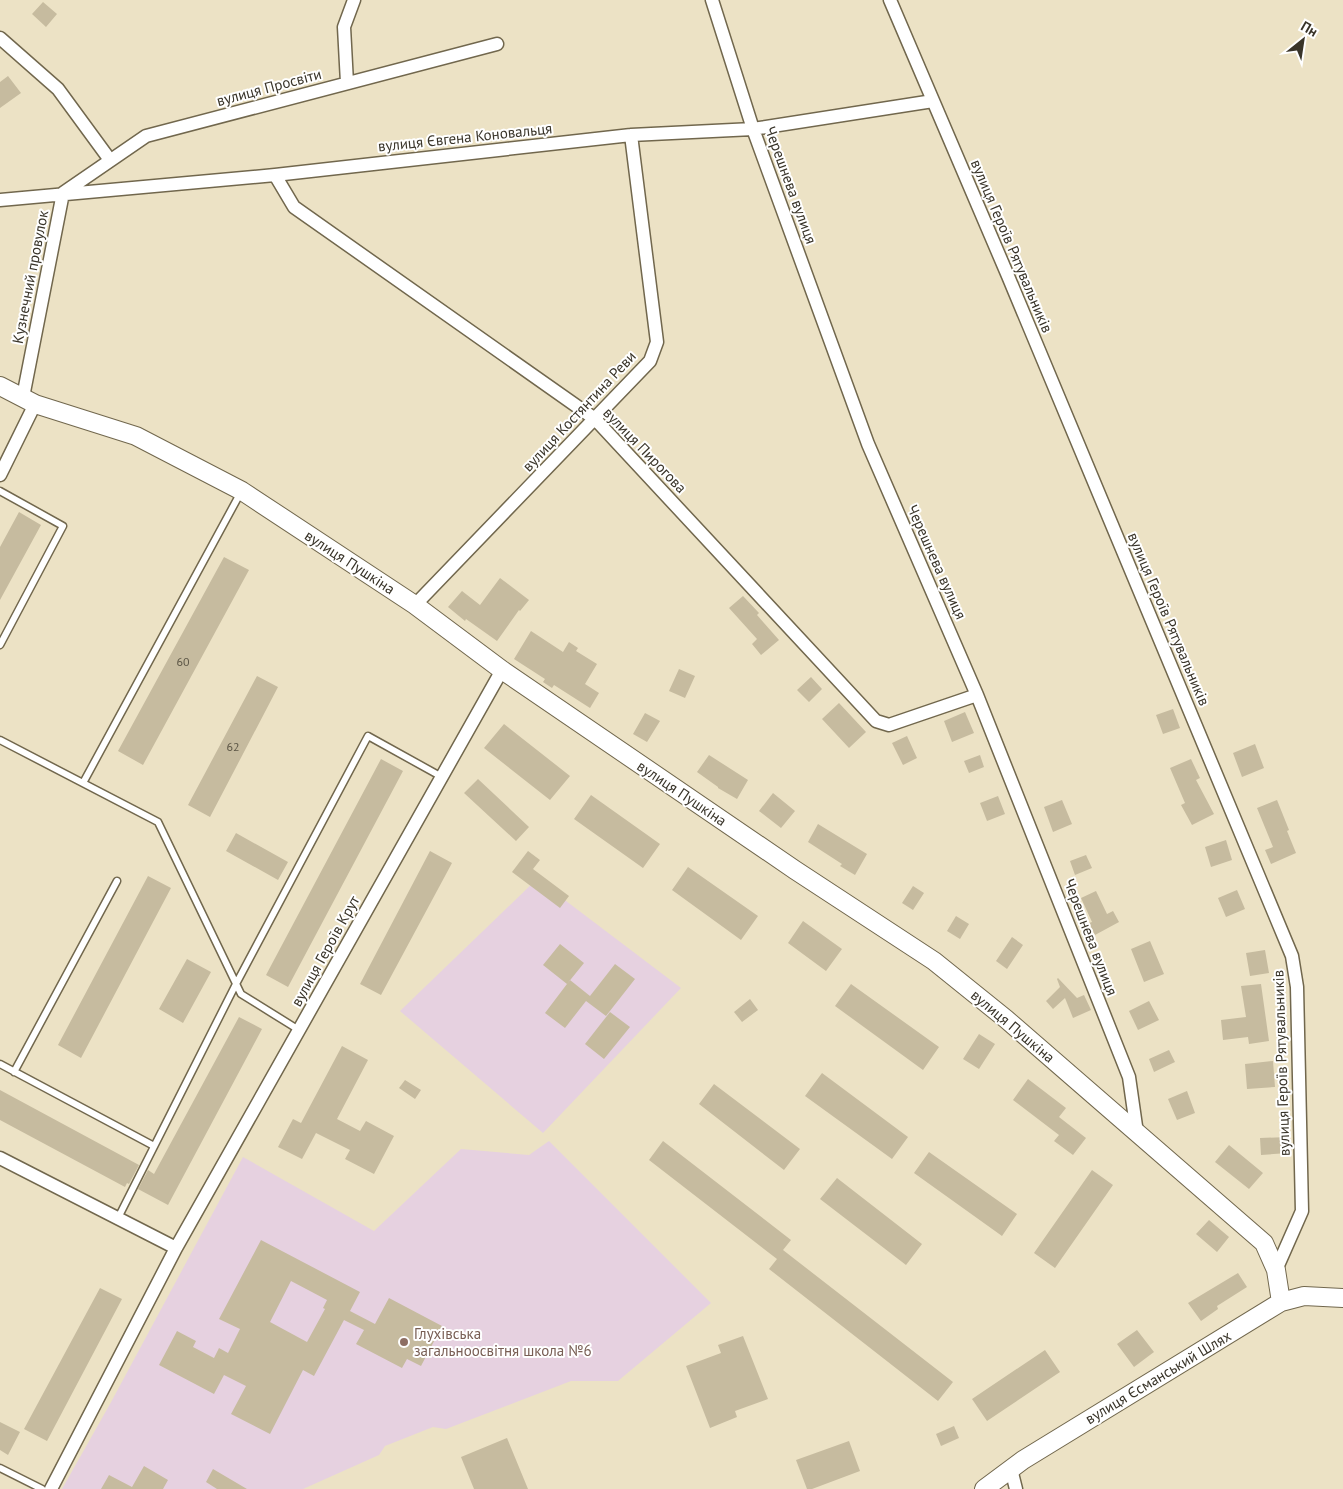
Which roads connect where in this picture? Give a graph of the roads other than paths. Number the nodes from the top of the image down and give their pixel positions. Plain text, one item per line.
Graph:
1 (354, 0) edge
2 (712, 0) edge
3 (890, 0) edge
4 (0, 38) edge
5 (497, 44) dead end
6 (347, 83) junction
7 (933, 101) junction
8 (753, 129) junction
9 (631, 134) junction
10 (110, 160) junction
11 (275, 175) junction
12 (63, 193) junction
13 (0, 200) edge
14 (13, 394) edge
15 (595, 419) junction
16 (0, 475) edge
17 (0, 491) edge
18 (242, 491) junction
19 (415, 605) junction
20 (0, 645) edge
21 (502, 670) junction
22 (977, 695) junction
23 (0, 740) edge
24 (442, 776) junction
25 (83, 783) junction
26 (117, 882) dead end
27 (236, 984) junction
28 (299, 1030) junction
29 (0, 1064) edge
30 (14, 1072) junction
31 (1137, 1133) junction
32 (154, 1146) junction
33 (0, 1158) edge
34 (118, 1218) junction
35 (176, 1248) junction
36 (1276, 1270) junction
37 (1343, 1298) edge
38 (1281, 1302) junction
39 (0, 1468) edge
40 (1011, 1469) junction
41 (42, 1489) edge
42 (52, 1489) edge
43 (984, 1489) edge
44 (1016, 1489) edge

1 - 6 street
2 - 8 street, Черешнева вулиця
3 - 7 street, вулиця Героїв Рятувальників
4 - 10 street
5 - 6 street, вулиця Просвіти
6 - 10 street, вулиця Просвіти
7 - 8 street, вулиця Євгена Коновальця
7 - 36 street, вулиця Героїв Рятувальників
8 - 9 street, вулиця Євгена Коновальця
8 - 22 street, Черешнева вулиця
9 - 11 street, вулиця Євгена Коновальця
9 - 15 street, вулиця Костянтина Реви
10 - 12 street, вулиця Просвіти
11 - 12 street, вулиця Євгена Коновальця
11 - 15 street, вулиця Пирогова
12 - 13 street, вулиця Євгена Коновальця
12 - 14 street, Кузнечний провулок
14 - 16 street, Кузнечний провулок
14 - 18 street, вулиця Пушкіна
15 - 19 street, вулиця Костянтина Реви
15 - 22 street, вулиця Пирогова
17 - 20 lane
18 - 19 street, вулиця Пушкіна
18 - 25 lane
19 - 21 street, вулиця Пушкіна
21 - 24 street, вулиця Героїв Крут
21 - 31 street, вулиця Пушкіна
22 - 31 street, Черешнева вулиця
23 - 25 lane
24 - 27 lane
24 - 28 street, вулиця Героїв Крут
25 - 27 lane
26 - 30 lane
27 - 28 lane
27 - 32 lane
28 - 35 street, вулиця Героїв Крут
29 - 30 lane
30 - 32 lane
31 - 36 street, вулиця Пушкіна
32 - 34 lane
33 - 34 street
34 - 35 street
35 - 42 street, вулиця Героїв Крут
36 - 38 street, вулиця Пушкіна
37 - 38 street, вулиця Єсманський Шлях
38 - 40 street, вулиця Єсманський Шлях
39 - 41 lane
40 - 43 street, вулиця Єсманський Шлях
40 - 44 street

